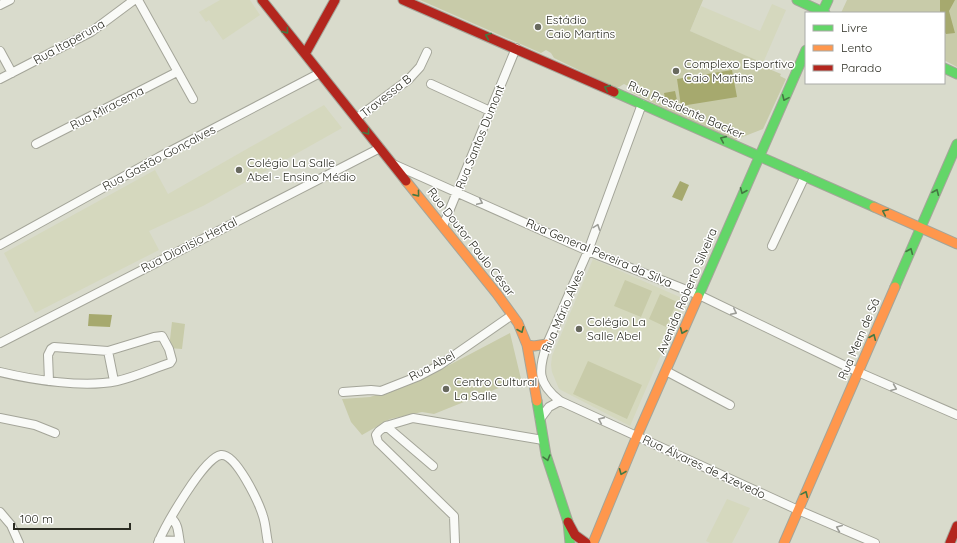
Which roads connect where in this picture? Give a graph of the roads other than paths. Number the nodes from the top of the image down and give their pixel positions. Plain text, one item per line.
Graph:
1 (10, 0) edge
2 (134, 0) edge
3 (138, 0) edge
4 (262, 0) edge
5 (335, 0) edge
6 (403, 0) edge
7 (797, 0) edge
8 (828, 0) edge
9 (0, 5) edge
10 (821, 12) edge
11 (823, 12) edge
12 (516, 48) junction
13 (0, 51) edge
14 (427, 52) dead end
15 (805, 52) edge
16 (305, 54) junction
17 (945, 68) edge
18 (177, 72) junction
19 (12, 73) junction
20 (320, 73) junction
21 (957, 74) edge
22 (0, 79) edge
23 (431, 84) dead end
24 (193, 99) dead end
25 (642, 104) junction
26 (490, 111) junction
27 (357, 118) junction
28 (36, 144) dead end
29 (957, 144) edge
30 (380, 148) junction
31 (759, 155) junction
32 (393, 163) junction
33 (805, 176) junction
34 (458, 191) junction
35 (443, 226) junction
36 (921, 228) junction
37 (957, 244) edge
38 (0, 245) edge
39 (772, 246) dead end
40 (588, 251) junction
41 (699, 295) junction
42 (512, 316) junction
43 (0, 343) edge
44 (526, 344) junction
45 (547, 344) junction
46 (108, 351) junction
47 (666, 371) junction
48 (0, 372) edge
49 (858, 372) junction
50 (49, 381) junction
51 (114, 381) junction
52 (343, 392) dead end
53 (560, 401) junction
54 (730, 404) dead end
55 (957, 415) edge
56 (0, 418) edge
57 (540, 419) junction
58 (386, 426) junction
59 (55, 433) dead end
60 (637, 436) junction
61 (543, 440) junction
62 (433, 466) dead end
63 (798, 510) junction
64 (0, 512) edge
65 (171, 518) junction
66 (568, 522) junction
67 (957, 526) edge
68 (158, 541) edge
69 (180, 542) edge
70 (19, 543) edge
71 (268, 543) edge
72 (455, 543) edge
73 (570, 543) edge
74 (586, 543) edge
75 (593, 543) edge
76 (784, 543) edge
77 (874, 543) edge
78 (950, 543) edge

1 - 9 street
2 - 19 street, Rua Itaperuna
3 - 18 street
4 -> 16 main road, Rua Doutor Paulo César
5 - 16 main road
12 -> 6 main road, Rua Presidente Backer
7 - 10 main road
8 - 11 main road
25 -> 12 main road, Rua Presidente Backer
12 - 26 street, Rua Santos Dumont
13 - 19 street
14 - 27 street, Travessa B
15 -> 31 main road, Avenida Roberto Silveira
16 - 20 main road, Rua Doutor Paulo César
17 - 21 main road
18 - 24 street
18 - 28 street, Rua Miracema
19 - 22 street, Rua Itaperuna
20 - 27 main road, Rua Doutor Paulo César
20 - 38 street, Rua Gastão Gonçalves
23 - 26 street
31 -> 25 main road, Rua Presidente Backer
40 -> 25 street, Rua Mário Alves
26 - 34 street, Rua Santos Dumont
27 -> 30 main road, Rua Doutor Paulo César
36 -> 29 main road, Rua Mem de Sá
30 - 32 main road, Rua Doutor Paulo César
30 - 43 street, Rua Dionisio Hertal
31 - 33 main road, Rua Presidente Backer
31 -> 41 main road, Avenida Roberto Silveira
32 - 34 street, Rua General Pereira da Silva
32 -> 35 main road, Rua Doutor Paulo César
36 -> 33 main road, Rua Presidente Backer
33 - 39 street
34 - 35 street, Rua Santos Dumont
34 -> 40 street, Rua General Pereira da Silva
35 - 42 main road, Rua Doutor Paulo César
36 - 37 main road, Rua Presidente Backer
49 -> 36 main road, Rua Mem de Sá
40 - 41 street, Rua General Pereira da Silva
40 - 45 street, Rua Mário Alves
41 -> 47 main road, Avenida Roberto Silveira
41 -> 49 street, Rua General Pereira da Silva
42 -> 44 main road, Rua Doutor Paulo César
42 - 52 street, Rua Abel
44 - 45 main road
44 - 57 main road, Rua Doutor Paulo César
45 - 53 street, Rua Mário Alves
46 - 50 street
46 - 51 street
46 - 51 street
47 - 54 street
47 - 60 main road, Avenida Roberto Silveira
48 - 50 street
49 -> 55 street, Rua General Pereira da Silva
63 -> 49 main road, Rua Mem de Sá
50 - 51 street
53 - 57 street
60 -> 53 street, Rua Álvares de Azevedo
56 - 59 street
57 - 61 main road, Rua Doutor Paulo César
58 - 61 street
58 - 62 street
58 - 72 street
60 - 63 street, Rua Álvares de Azevedo
60 -> 75 main road, Avenida Roberto Silveira
61 -> 66 main road, Rua Doutor Paulo César
63 - 76 main road, Rua Mem de Sá
77 -> 63 street, Rua Álvares de Azevedo
64 - 70 street
65 - 68 street
65 - 69 street
65 - 71 street
66 - 73 main road, Rua Doutor Paulo César
66 - 74 main road
67 - 78 main road
68 - 69 street

